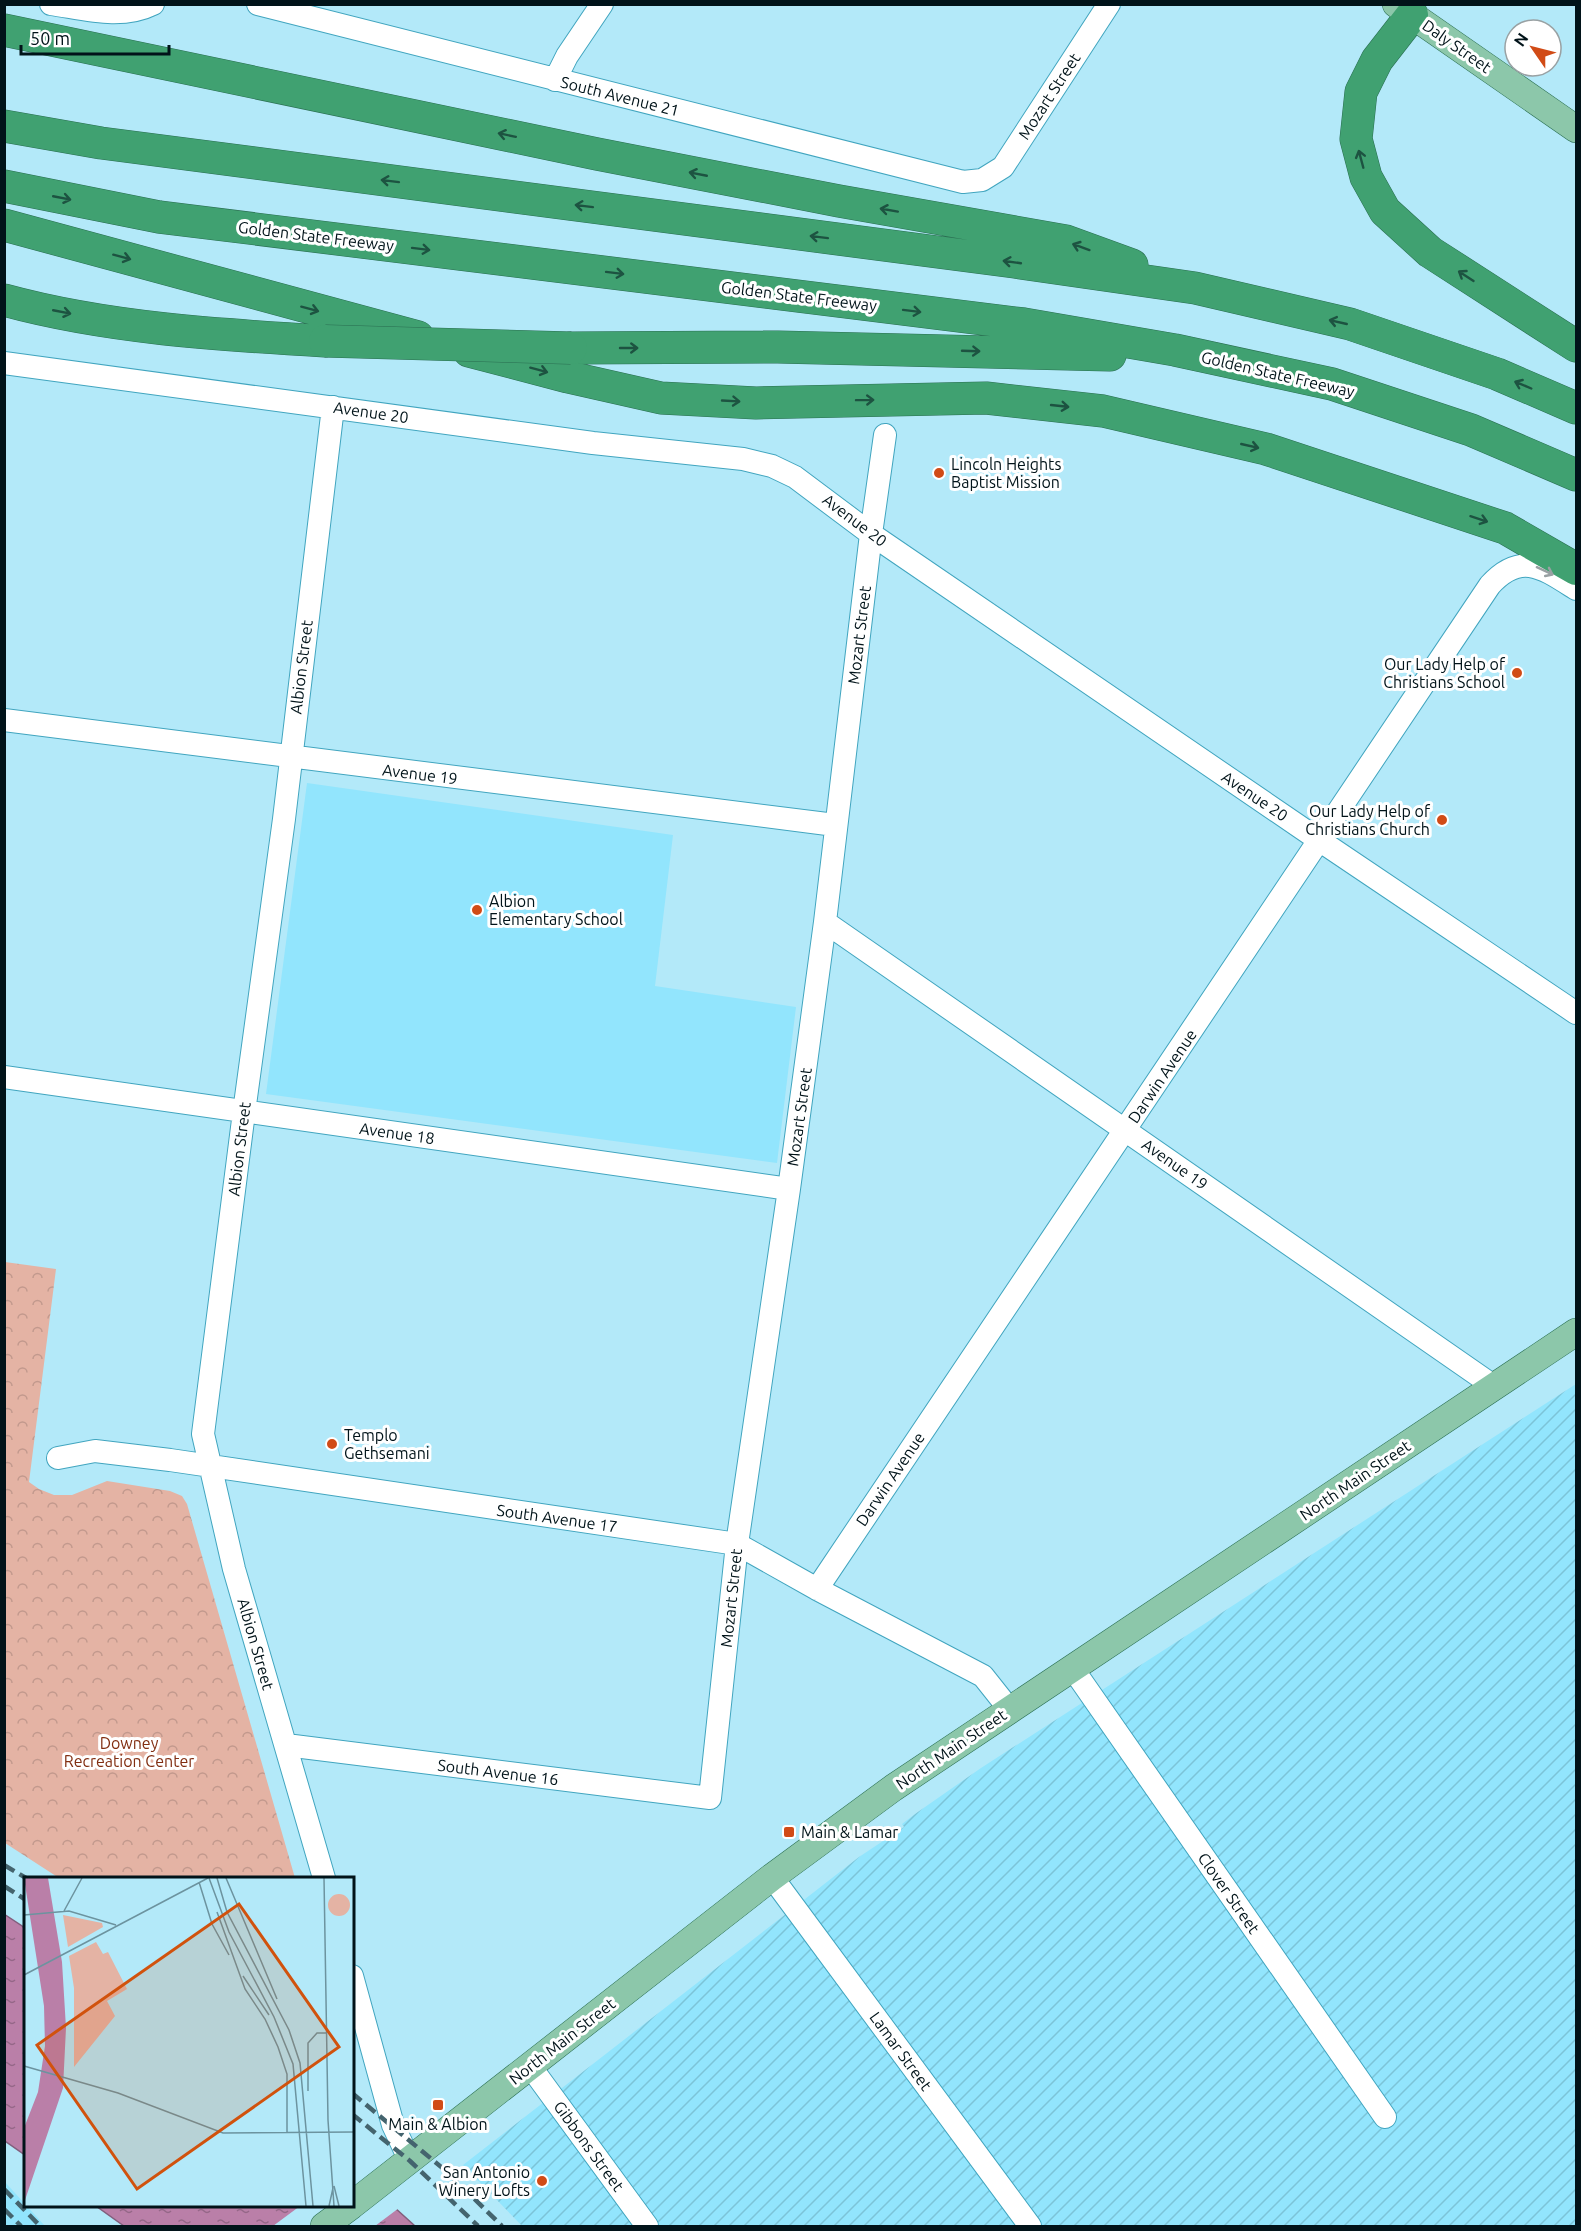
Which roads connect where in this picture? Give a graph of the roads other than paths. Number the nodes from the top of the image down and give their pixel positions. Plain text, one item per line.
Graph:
1 (51, 4) edge
2 (153, 4) edge
3 (258, 4) edge
4 (602, 4) edge
5 (1109, 4) edge
6 (1404, 10) edge
7 (4, 30) edge
8 (555, 80) junction
9 (4, 126) edge
10 (1576, 129) edge
11 (982, 180) joint
12 (4, 186) edge
13 (4, 225) edge
14 (1195, 288) junction
15 (4, 300) edge
16 (1576, 346) edge
17 (1175, 350) junction
18 (4, 363) edge
19 (333, 407) junction
20 (1576, 408) edge
21 (885, 435) dead end
22 (1576, 475) edge
23 (871, 534) junction
24 (1576, 569) edge
25 (1576, 589) edge
26 (4, 720) edge
27 (290, 758) junction
28 (836, 825) junction
29 (1319, 840) junction
30 (825, 922) junction
31 (1576, 1013) edge
32 (4, 1077) edge
33 (244, 1112) junction
34 (1125, 1130) junction
35 (789, 1189) junction
36 (1576, 1332) edge
37 (1495, 1387) junction
38 (58, 1458) dead end
39 (210, 1466) junction
40 (737, 1544) junction
41 (817, 1589) junction
42 (1073, 1669) junction
43 (1010, 1710) junction
44 (286, 1745) junction
45 (710, 1798) joint
46 (324, 1877) edge
47 (772, 1877) junction
48 (354, 1983) edge
49 (530, 2066) junction
50 (1385, 2117) dead end
51 (404, 2166) junction
52 (354, 2204) edge
53 (349, 2207) edge
54 (324, 2226) edge
55 (647, 2226) edge
56 (1030, 2226) edge

1 - 2 street
3 - 8 street, South Avenue 21
4 - 8 street
5 - 11 street, Mozart Street
6 - 10 main road, Daly Street
16 -> 6 highway
14 -> 7 highway
8 - 11 street, South Avenue 21
14 -> 9 highway
12 -> 17 highway, Golden State Freeway
13 -> 24 highway
20 -> 14 highway
15 -> 17 highway, bridge
17 - 22 highway, Golden State Freeway
18 - 19 street, Avenue 20
19 - 23 street, Avenue 20
19 - 27 street, Albion Street
21 - 23 street, Mozart Street
23 - 28 street, Mozart Street
23 - 29 street, Avenue 20
29 -> 25 street, Darwin Avenue
26 - 27 street, Avenue 19
27 - 28 street, Avenue 19
27 - 33 street, Albion Street
28 - 30 street, Mozart Street
29 - 31 street, Avenue 20
29 - 34 street, Darwin Avenue
30 - 34 street, Avenue 19
30 - 35 street, Mozart Street
32 - 33 street, Avenue 18
33 - 35 street, Avenue 18
33 - 39 street, Albion Street
34 - 37 street, Avenue 19
34 - 41 street, Darwin Avenue
35 - 40 street, Mozart Street
36 - 37 main road, North Main Street
37 - 42 main road, North Main Street
38 - 39 street, South Avenue 17
39 - 40 street, South Avenue 17
39 - 44 street, Albion Street
40 - 41 street, South Avenue 17
40 - 45 street, Mozart Street
41 - 43 street, South Avenue 17
42 - 43 main road, North Main Street
42 - 50 street, Clover Street
43 - 47 main road, North Main Street
44 - 45 street, South Avenue 16
44 - 46 street, Albion Street
47 - 49 main road, North Main Street
47 - 56 street, Lamar Street
48 - 51 street
49 - 51 main road, North Main Street
49 - 55 street, Gibbons Street
51 - 52 main road, North Main Street
53 - 54 main road, North Main Street

